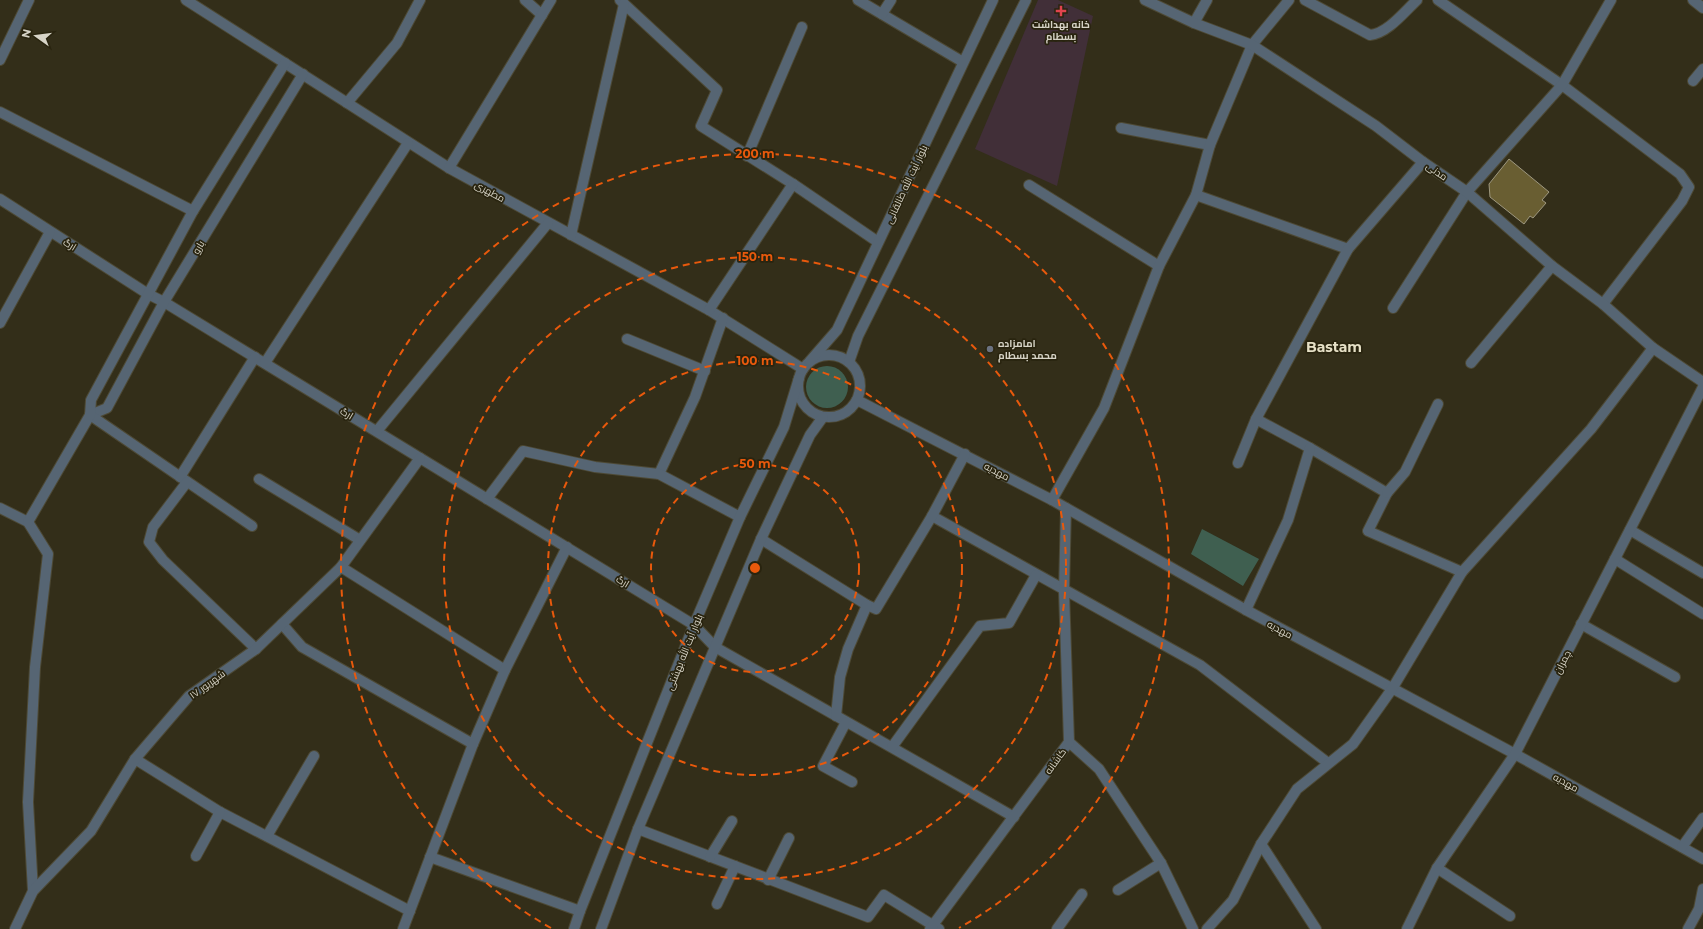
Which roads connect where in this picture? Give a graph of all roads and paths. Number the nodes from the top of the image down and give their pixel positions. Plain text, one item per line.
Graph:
1 (29, 0) edge
2 (186, 0) edge
3 (420, 0) edge
4 (525, 0) edge
5 (551, 0) edge
6 (858, 0) edge
7 (891, 0) edge
8 (993, 0) edge
9 (1026, 0) edge
10 (1145, 0) edge
11 (1207, 0) edge
12 (1289, 0) edge
13 (1305, 0) edge
14 (1417, 0) edge
15 (1438, 0) edge
16 (1611, 0) edge
17 (1693, 0) edge
18 (622, 2) edge
19 (1703, 8) edge
20 (882, 14) junction
21 (542, 15) junction
22 (1194, 23) junction
23 (802, 27) dead end
24 (1252, 45) junction
25 (0, 60) edge
26 (963, 62) junction
27 (284, 63) junction
28 (1703, 69) edge
29 (303, 74) junction
30 (1693, 81) dead end
31 (1562, 85) junction
32 (347, 103) junction
33 (0, 112) edge
34 (1121, 128) dead end
35 (408, 142) junction
36 (1210, 145) junction
37 (747, 156) junction
38 (1423, 162) junction
39 (449, 168) junction
40 (793, 184) junction
41 (1029, 185) dead end
42 (1467, 192) junction
43 (1196, 195) junction
44 (0, 199) edge
45 (193, 211) junction
46 (548, 223) junction
47 (50, 232) junction
48 (570, 235) junction
49 (878, 242) junction
50 (1348, 249) junction
51 (1159, 266) junction
52 (1552, 266) junction
53 (148, 294) junction
54 (164, 302) junction
55 (1604, 304) junction
56 (1393, 308) dead end
57 (710, 310) junction
58 (723, 318) junction
59 (0, 323) edge
60 (626, 339) dead end
61 (1653, 348) junction
62 (255, 357) junction
63 (849, 362) junction
64 (265, 363) junction
65 (1471, 363) dead end
66 (804, 369) junction
67 (705, 370) junction
68 (1703, 382) edge
69 (1703, 387) edge
70 (857, 400) junction
71 (1438, 404) dead end
72 (90, 415) junction
73 (823, 417) junction
74 (1256, 419) junction
75 (377, 431) junction
76 (1310, 448) junction
77 (965, 454) junction
78 (420, 458) junction
79 (1238, 462) dead end
80 (659, 474) junction
81 (184, 479) junction
82 (258, 479) dead end
83 (1387, 494) junction
84 (487, 499) junction
85 (1052, 500) junction
86 (0, 508) edge
87 (1066, 508) junction
88 (932, 516) junction
89 (740, 517) junction
90 (28, 522) junction
91 (252, 526) dead end
92 (1630, 530) junction
93 (761, 539) junction
94 (360, 540) junction
95 (567, 547) junction
96 (1615, 559) junction
97 (341, 567) junction
98 (1462, 572) junction
99 (1703, 573) edge
100 (1036, 575) junction
101 (1064, 591) junction
102 (867, 604) junction
103 (1246, 610) junction
104 (1703, 614) edge
105 (282, 624) junction
106 (1581, 624) junction
107 (694, 625) junction
108 (715, 647) junction
109 (256, 649) junction
110 (505, 670) junction
111 (1675, 677) dead end
112 (1392, 689) junction
113 (836, 716) junction
114 (846, 722) junction
115 (1069, 742) junction
116 (473, 744) junction
117 (892, 747) junction
118 (1515, 754) junction
119 (314, 756) dead end
120 (135, 759) junction
121 (1328, 763) junction
122 (852, 782) dead end
123 (220, 812) junction
124 (1014, 817) junction
125 (1703, 818) edge
126 (732, 821) dead end
127 (638, 829) junction
128 (267, 836) junction
129 (789, 838) dead end
130 (1261, 844) junction
131 (1682, 847) junction
132 (196, 856) dead end
133 (430, 857) junction
134 (710, 857) junction
135 (1703, 859) edge
136 (1162, 862) junction
137 (735, 866) junction
138 (1437, 868) junction
139 (768, 880) junction
140 (1703, 889) edge
141 (1118, 890) dead end
142 (33, 891) junction
143 (1082, 894) dead end
144 (716, 904) dead end
145 (410, 912) junction
146 (580, 912) junction
147 (1510, 916) dead end
148 (934, 928) edge
149 (15, 929) edge
150 (403, 929) edge
151 (574, 929) edge
152 (601, 929) edge
153 (1057, 929) edge
154 (1193, 929) edge
155 (1207, 929) edge
156 (1316, 929) edge
157 (1407, 929) edge
158 (1688, 929) edge

1 - 25 street
2 - 27 street, مطهری
3 - 32 street
4 - 21 street
5 - 21 street
6 - 20 street
7 - 20 street
8 - 26 street, بلوار آیت الله طالقانی
9 - 63 street
10 - 22 street, مدنی
11 - 22 street
12 - 24 street
13 - 14 street
15 - 31 street
16 - 31 street
17 - 19 street
18 - 37 street
18 - 48 street
20 - 26 street
21 - 39 street
22 - 24 street, مدنی
23 - 37 street
24 - 36 street
24 - 38 street, مدنی
26 - 49 street, بلوار آیت الله طالقانی
27 - 29 street, مطهری
27 - 45 street
28 - 30 street
29 - 32 street, مطهری
29 - 54 street, بارو
31 - 42 street
31 - 55 street
32 - 35 street, مطهری
33 - 45 street
34 - 36 street
35 - 39 street, مطهری
35 - 64 street
36 - 43 street
37 - 40 street
38 - 42 street, مدنی
38 - 50 street
39 - 46 street, مطهری
40 - 49 street
40 - 57 street
41 - 51 street
42 - 52 street, مدنی
42 - 56 street
43 - 50 street
43 - 51 street
44 - 47 street, ارگ
45 - 53 street
46 - 48 street, مطهری
46 - 75 street
47 - 53 street, ارگ
47 - 59 street
48 - 57 street, مطهری
49 - 66 street, بلوار آیت الله طالقانی
50 - 74 street
51 - 85 street
52 - 55 street, مدنی
52 - 65 street
53 - 54 street, ارگ
53 - 72 street
54 - 62 street, ارگ
54 - 72 street, بارو
55 - 61 street, مدنی
57 - 58 street, مطهری
58 - 66 street, مطهری
58 - 67 street
60 - 67 street
61 - 68 street, مدنی
61 - 98 street
62 - 64 street, ارگ
62 - 81 street
63 - 66 street
63 - 70 street
64 - 75 street, ارگ
66 - 73 street
66 - 89 street, بلوار آیت الله بهشتی
67 - 80 street
69 - 92 street, چمران
70 - 73 street
70 - 77 street, مهدیه
71 - 83 street
72 - 81 street
72 - 90 street
73 - 93 street
74 - 76 street
74 - 79 street
75 - 78 street, ارگ
76 - 83 street
76 - 103 street
77 - 85 street, مهدیه
77 - 88 street
78 - 84 street, ارگ
78 - 94 street, ۱۷ شهریور
80 - 84 street
80 - 89 street
81 - 91 street
81 - 109 street
82 - 94 street
83 - 98 street
84 - 95 street, ارگ
85 - 87 street, مهدیه
86 - 90 street
87 - 101 street, کاشانه
87 - 103 street, مهدیه
88 - 100 street
88 - 102 street
89 - 107 street, بلوار آیت الله بهشتی
90 - 142 street
92 - 96 street, چمران
92 - 99 street
93 - 102 street
93 - 108 street
94 - 97 street, ۱۷ شهریور
95 - 107 street, ارگ
95 - 110 street
96 - 104 street
96 - 106 street, چمران
97 - 105 street, ۱۷ شهریور
97 - 110 street
98 - 112 street
100 - 101 street
100 - 117 street
101 - 115 street, کاشانه
101 - 121 street
102 - 113 street
103 - 112 street, مهدیه
105 - 109 street, ۱۷ شهریور
105 - 116 street
106 - 111 street
106 - 118 street, چمران
107 - 108 street, ارگ
107 - 146 street, بلوار آیت الله بهشتی
108 - 113 street, ارگ
108 - 127 street
109 - 120 street, ۱۷ شهریور
110 - 116 street
112 - 118 street, مهدیه
112 - 121 street
113 - 114 street, ارگ
114 - 117 street, ارگ
114 - 122 street
115 - 124 street, کاشانه
115 - 136 street
116 - 133 street
117 - 124 street, ارگ
118 - 131 street, مهدیه
118 - 138 street, چمران
119 - 128 street
120 - 123 street
120 - 142 street, ۱۷ شهریور
121 - 130 street
123 - 128 street
123 - 132 street
124 - 148 street, کاشانه
125 - 131 street
126 - 134 street
127 - 134 street
127 - 152 street
128 - 145 street
129 - 139 street
130 - 155 street
130 - 156 street
131 - 135 street, مهدیه
133 - 145 street
133 - 146 street
134 - 137 street
136 - 141 street
136 - 154 street
137 - 139 street
137 - 144 street
138 - 147 street
138 - 157 street, چمران
139 - 148 street
140 - 158 street
142 - 149 street, ۱۷ شهریور
143 - 153 street
145 - 150 street
146 - 151 street, بلوار آیت الله بهشتی

